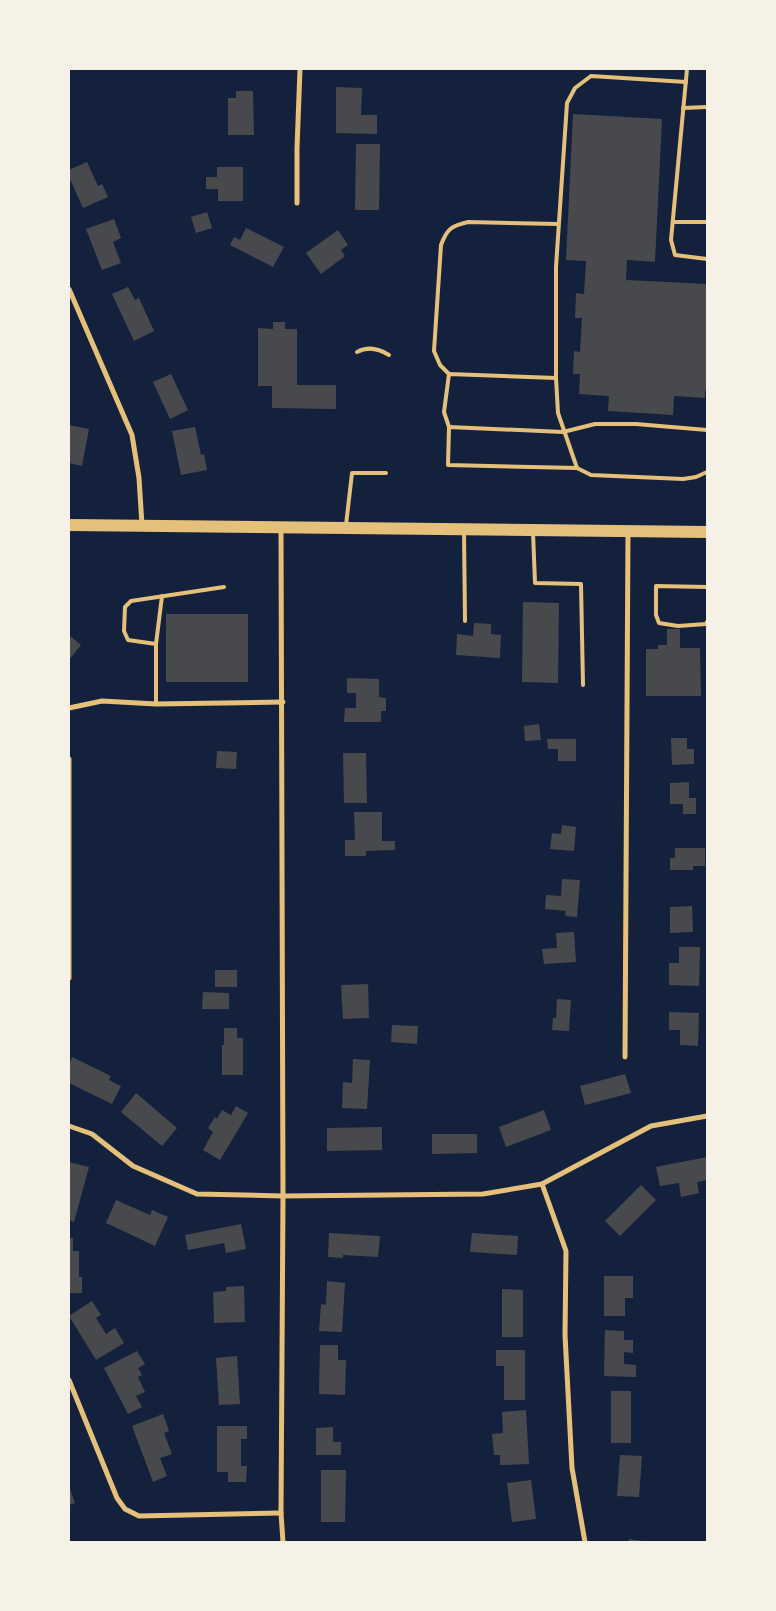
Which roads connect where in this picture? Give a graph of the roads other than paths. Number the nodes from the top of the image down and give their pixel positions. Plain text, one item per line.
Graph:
1 (300, 69) edge
2 (687, 69) edge
3 (686, 82) junction
4 (707, 107) edge
5 (683, 108) junction
6 (297, 203) dead end
7 (673, 222) junction
8 (707, 222) edge
9 (558, 224) junction
10 (707, 259) edge
11 (69, 290) edge
12 (357, 352) dead end
13 (389, 355) dead end
14 (449, 374) junction
15 (556, 378) junction
16 (449, 427) junction
17 (707, 430) edge
18 (563, 432) junction
19 (577, 468) junction
20 (707, 472) edge
21 (386, 473) dead end
22 (69, 525) edge
23 (142, 526) junction
24 (281, 526) junction
25 (346, 528) junction
26 (464, 529) junction
27 (533, 530) junction
28 (628, 532) junction
29 (707, 532) edge
30 (224, 587) dead end
31 (707, 587) edge
32 (162, 596) junction
33 (465, 621) dead end
34 (707, 622) edge
35 (156, 644) junction
36 (583, 685) dead end
37 (282, 702) junction
38 (156, 704) junction
39 (69, 708) edge
40 (69, 759) edge
41 (69, 978) edge
42 (625, 1056) dead end
43 (707, 1116) edge
44 (69, 1126) edge
45 (542, 1184) junction
46 (283, 1196) junction
47 (69, 1380) edge
48 (281, 1513) junction
49 (283, 1542) edge
50 (585, 1542) edge

1 - 6 street
2 - 3 lane
3 - 5 lane
3 - 9 lane
4 - 5 lane
5 - 7 lane
7 - 8 lane
7 - 10 lane
9 - 14 lane
9 - 15 lane
11 - 23 street
12 - 13 lane
14 - 15 lane
14 - 16 lane
15 - 18 lane
16 - 18 lane
16 - 19 lane
17 - 18 lane
18 - 19 lane
19 - 20 lane
21 - 25 lane
22 - 23 main road
23 - 24 main road
24 - 25 main road
24 - 37 street
25 - 26 main road
26 - 27 main road
26 - 33 lane
27 - 28 main road
27 - 36 lane
28 - 29 main road
28 - 42 street
30 - 32 lane
31 - 34 lane
32 - 35 lane
32 - 35 lane
35 - 38 lane
37 - 38 street
37 - 46 street
38 - 39 street
40 - 41 street
43 - 45 street
44 - 46 street
45 - 46 street
45 - 50 street
46 - 48 street
47 - 48 street
48 - 49 street

